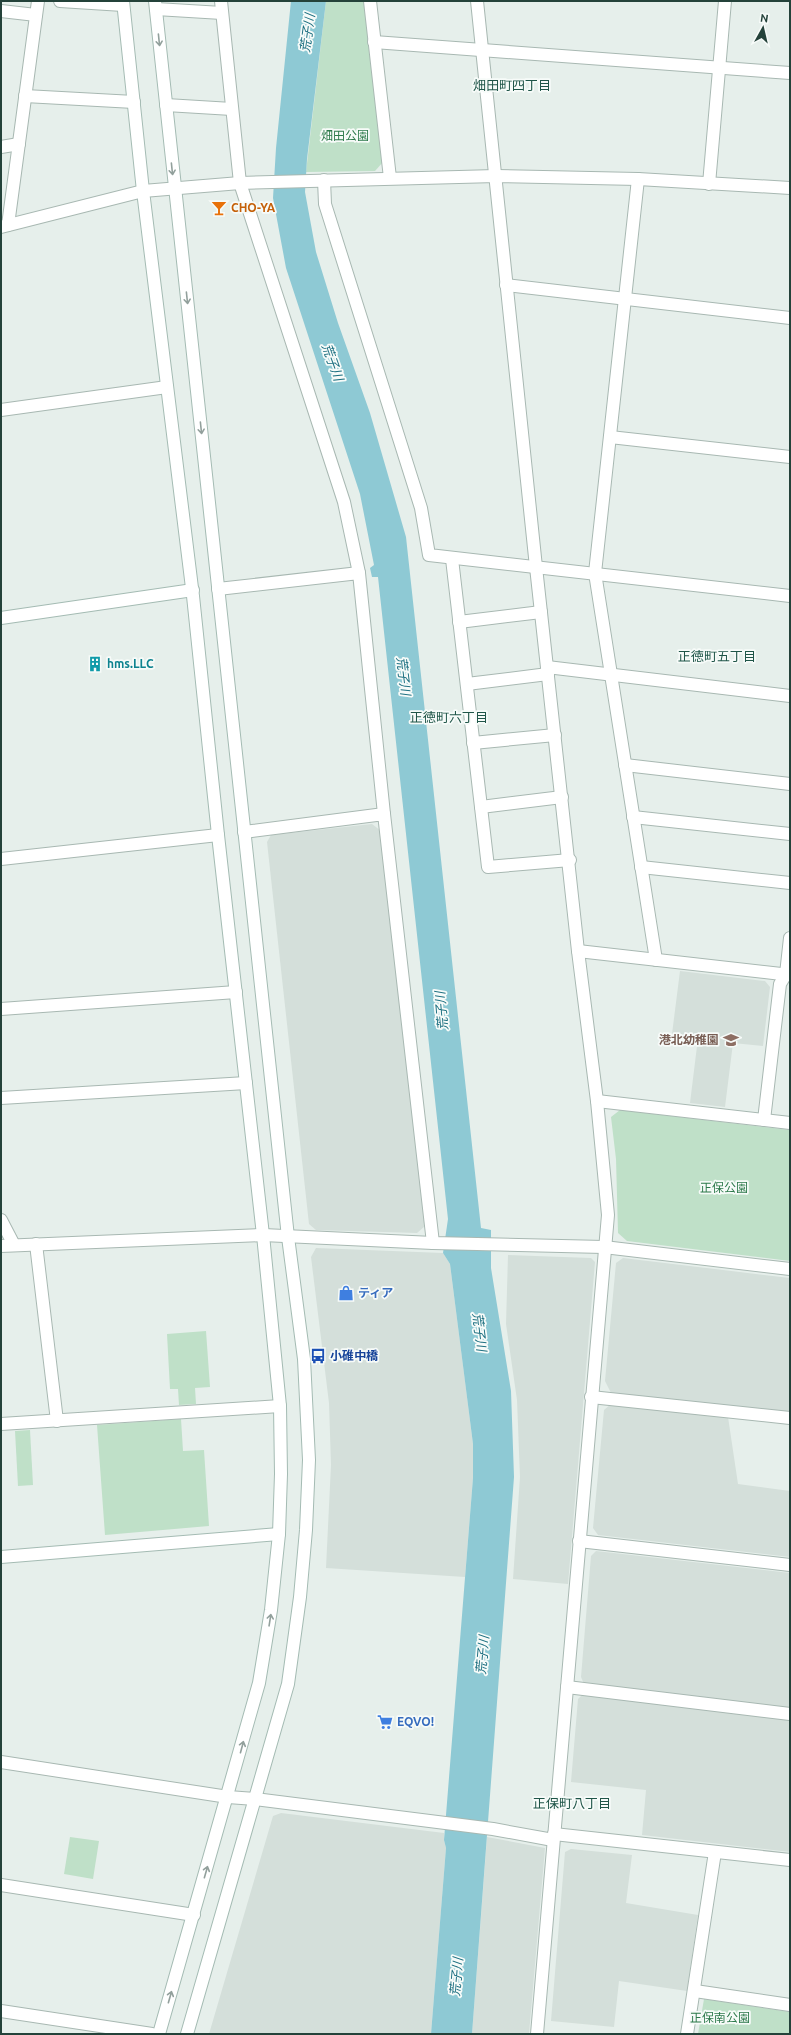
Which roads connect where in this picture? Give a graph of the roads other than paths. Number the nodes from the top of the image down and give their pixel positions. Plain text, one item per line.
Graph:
1 (38, 1) edge
2 (60, 1) edge
3 (370, 1) edge
4 (477, 1) edge
5 (725, 1) edge
6 (123, 3) edge
7 (155, 5) edge
8 (221, 7) edge
9 (1, 11) edge
10 (36, 16) junction
11 (374, 42) junction
12 (483, 50) junction
13 (719, 67) junction
14 (790, 73) edge
15 (25, 96) junction
16 (134, 102) junction
17 (166, 105) junction
18 (232, 109) junction
19 (19, 144) junction
20 (1, 147) edge
21 (496, 176) junction
22 (390, 178) junction
23 (638, 179) junction
24 (318, 180) junction
25 (240, 183) junction
26 (709, 184) junction
27 (174, 188) junction
28 (790, 188) edge
29 (143, 191) junction
30 (4, 226) edge
31 (506, 285) junction
32 (625, 299) junction
33 (790, 318) edge
34 (167, 387) junction
35 (1, 410) edge
36 (610, 437) junction
37 (790, 457) edge
38 (452, 559) junction
39 (536, 567) junction
40 (359, 573) junction
41 (595, 573) junction
42 (218, 589) junction
43 (193, 590) junction
44 (790, 596) edge
45 (541, 612) junction
46 (1, 618) edge
47 (459, 622) junction
48 (548, 671) junction
49 (611, 675) junction
50 (466, 684) junction
51 (790, 696) edge
52 (555, 735) junction
53 (473, 744) junction
54 (625, 765) junction
55 (790, 784) edge
56 (562, 797) junction
57 (481, 807) junction
58 (384, 814) junction
59 (633, 816) junction
60 (244, 832) junction
61 (790, 834) edge
62 (218, 835) junction
63 (1, 859) edge
64 (570, 860) junction
65 (641, 867) junction
66 (790, 883) edge
67 (790, 938) edge
68 (578, 951) junction
69 (656, 960) junction
70 (788, 975) edge
71 (236, 992) junction
72 (1, 1009) edge
73 (246, 1083) junction
74 (1, 1098) edge
75 (597, 1101) junction
76 (764, 1120) junction
77 (790, 1123) edge
78 (1, 1220) edge
79 (264, 1235) junction
80 (288, 1237) junction
81 (36, 1244) junction
82 (439, 1244) junction
83 (14, 1245) junction
84 (1, 1246) edge
85 (604, 1247) junction
86 (790, 1269) edge
87 (592, 1397) junction
88 (280, 1406) junction
89 (790, 1418) edge
90 (57, 1421) junction
91 (1, 1424) edge
92 (279, 1534) junction
93 (579, 1541) junction
94 (1, 1557) edge
95 (790, 1565) edge
96 (566, 1687) junction
97 (790, 1714) edge
98 (1, 1762) edge
99 (228, 1797) junction
100 (255, 1799) junction
101 (554, 1837) junction
102 (715, 1852) junction
103 (790, 1860) edge
104 (1, 1885) edge
105 (194, 1914) junction
106 (695, 1991) junction
107 (790, 2005) edge
108 (1, 2011) edge
109 (152, 2034) edge
110 (159, 2034) edge
111 (187, 2034) edge
112 (537, 2034) edge
113 (688, 2034) edge

1 - 10 street
2 - 6 street
3 - 11 street
4 - 12 street
5 - 13 street
6 - 16 street
7 - 8 street
7 -> 17 street
8 - 18 street
9 - 10 street
10 - 15 street
11 - 12 street
11 - 22 street
12 - 13 street
12 - 21 street
13 - 14 street
13 - 26 street
15 - 16 street
15 - 19 street
16 - 29 street
17 - 18 street
17 -> 27 street
18 - 25 street
19 - 20 street
19 - 30 street
21 - 22 street
21 - 23 street
21 - 31 street
22 - 24 street
23 - 26 street
23 - 32 street
24 - 25 street
24 - 38 street
25 - 27 street
25 - 40 street
26 - 28 street
27 - 29 street
27 -> 42 street
29 - 30 street
29 - 34 street
31 - 32 street
31 - 39 street
32 - 33 street
32 - 36 street
34 - 35 street
34 - 43 street
36 - 37 street
36 - 41 street
38 - 39 street
38 - 47 street
39 - 41 street
39 - 45 street
40 - 42 street
40 - 58 street
41 - 44 street
41 - 49 street
42 - 60 street
43 - 46 street
43 - 62 street
45 - 47 street
45 - 48 street
47 - 50 street
48 - 49 street
48 - 50 street
48 - 52 street
49 - 51 street
49 - 54 street
50 - 53 street
52 - 53 street
52 - 56 street
53 - 57 street
54 - 55 street
54 - 59 street
56 - 57 street
56 - 64 street
57 - 64 street
58 - 60 street
58 - 82 street
59 - 61 street
59 - 65 street
60 - 80 street
62 - 63 street
62 - 71 street
64 - 68 street
65 - 66 street
65 - 69 street
67 - 70 street
68 - 69 street
68 - 75 street
69 - 70 street
70 - 76 street
71 - 72 street
71 - 73 street
73 - 74 street
73 - 79 street
75 - 76 street
75 - 85 street
76 - 77 street
78 - 83 street
79 - 80 street
79 - 81 street
79 - 88 street
80 - 82 street
80 - 100 street
81 - 83 street
81 - 90 street
82 - 85 street
83 - 84 street
85 - 86 street
85 - 87 street
87 - 89 street
87 - 93 street
88 - 90 street
88 - 92 street
90 - 91 street
92 - 94 street
99 -> 92 street
93 - 95 street
93 - 96 street
96 - 97 street
96 - 101 street
98 - 99 street
99 - 100 street
105 -> 99 street
100 - 101 street
100 - 111 street
101 - 102 street
101 - 112 street
102 - 103 street
102 - 106 street
104 - 105 street
110 -> 105 street
106 - 107 street
106 - 113 street
108 - 109 street

